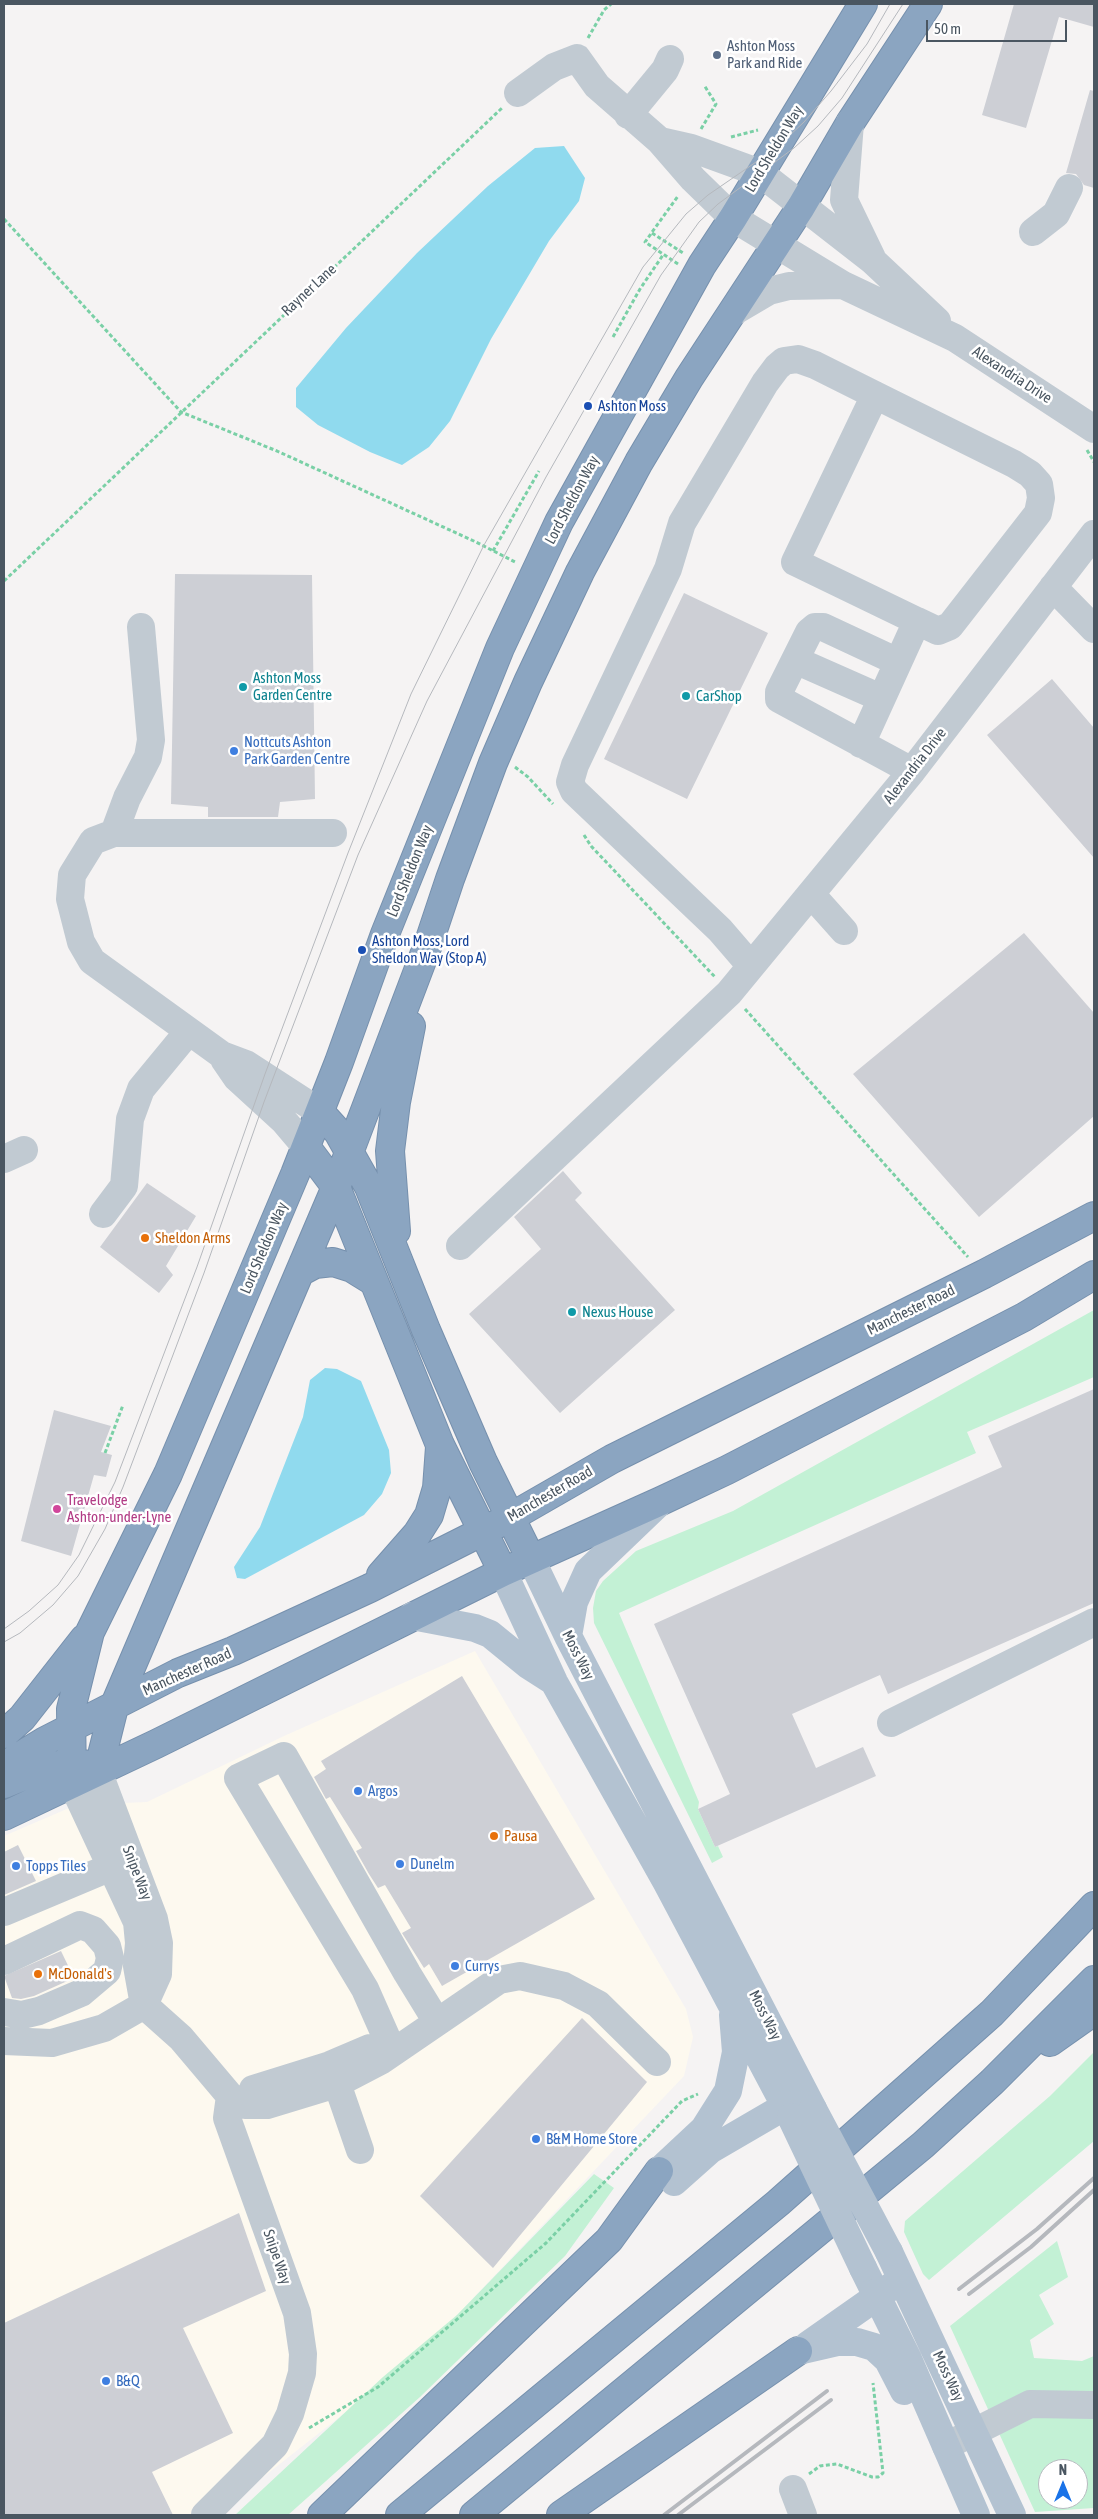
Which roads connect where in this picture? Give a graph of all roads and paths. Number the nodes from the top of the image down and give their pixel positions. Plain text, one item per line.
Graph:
1 (611, 4) edge
2 (863, 4) edge
3 (928, 4) edge
4 (577, 58) junction
5 (670, 59) dead end
6 (704, 86) dead end
7 (518, 93) joint
8 (628, 116) junction
9 (850, 123) junction
10 (699, 132) dead end
11 (660, 141) junction
12 (760, 173) junction
13 (1069, 188) dead end
14 (682, 192) dead end
15 (802, 207) junction
16 (733, 218) junction
17 (4, 219) edge
18 (1032, 232) dead end
19 (652, 233) junction
20 (777, 244) junction
21 (663, 255) junction
22 (873, 261) junction
23 (691, 265) junction
24 (843, 285) junction
25 (735, 311) junction
26 (613, 337) dead end
27 (955, 338) junction
28 (875, 395) junction
29 (181, 412) junction
30 (1094, 429) edge
31 (539, 471) dead end
32 (1094, 534) edge
33 (493, 551) junction
34 (503, 556) dead end
35 (4, 581) edge
36 (1053, 587) junction
37 (917, 621) junction
38 (141, 628) dead end
39 (1094, 629) edge
40 (795, 660) junction
41 (898, 662) junction
42 (881, 698) junction
43 (861, 744) junction
44 (508, 765) dead end
45 (912, 771) junction
46 (558, 810) dead end
47 (582, 831) dead end
48 (114, 833) junction
49 (333, 833) dead end
50 (811, 894) junction
51 (844, 931) dead end
52 (429, 942) junction
53 (751, 966) junction
54 (729, 993) junction
55 (188, 1032) junction
56 (222, 1056) junction
57 (320, 1112) junction
58 (344, 1143) junction
59 (306, 1147) junction
60 (336, 1187) junction
61 (104, 1214) dead end
62 (1094, 1216) edge
63 (460, 1246) dead end
64 (398, 1256) junction
65 (300, 1272) junction
66 (984, 1274) junction
67 (1094, 1275) edge
68 (373, 1281) junction
69 (123, 1405) dead end
70 (440, 1445) junction
71 (105, 1454) dead end
72 (661, 1502) junction
73 (511, 1517) junction
74 (483, 1530) junction
75 (531, 1559) junction
76 (503, 1572) junction
77 (370, 1588) junction
78 (412, 1616) junction
79 (1094, 1622) edge
80 (90, 1632) junction
81 (568, 1636) junction
82 (554, 1682) junction
83 (114, 1707) junction
84 (892, 1723) dead end
85 (70, 1730) junction
86 (4, 1734) edge
87 (4, 1766) edge
88 (98, 1771) junction
89 (71, 1773) junction
90 (4, 1784) edge
91 (4, 1816) edge
92 (111, 1867) junction
93 (1094, 1906) edge
94 (4, 1912) edge
95 (4, 1961) edge
96 (1094, 1980) edge
97 (144, 2005) junction
98 (732, 2005) junction
99 (1094, 2011) edge
100 (13, 2014) edge
101 (437, 2022) junction
102 (4, 2041) edge
103 (388, 2041) junction
104 (657, 2062) dead end
105 (333, 2074) junction
106 (992, 2082) junction
107 (704, 2091) dead end
108 (230, 2096) junction
109 (799, 2106) junction
110 (360, 2150) dead end
111 (666, 2177) junction
112 (903, 2279) junction
113 (877, 2296) junction
114 (798, 2351) junction
115 (873, 2381) dead end
116 (1094, 2405) edge
117 (305, 2430) dead end
118 (974, 2433) junction
119 (946, 2446) junction
120 (961, 2482) junction
121 (793, 2489) joint
122 (1008, 2506) edge
123 (975, 2514) edge
124 (205, 2515) edge
125 (322, 2515) edge
126 (400, 2515) edge
127 (474, 2515) edge
128 (561, 2515) edge
129 (803, 2515) edge

1 - 4 path
2 - 12 highway, Lord Sheldon Way
3 - 9 highway
4 - 7 street
4 - 8 street
5 - 8 street
6 - 10 path
7 - 29 path, Rayner Lane
8 - 11 street
9 - 15 highway
9 - 22 street
11 - 12 street
11 - 16 street
12 - 15 street
12 - 16 highway, Lord Sheldon Way
13 - 18 street
14 - 19 path
15 - 20 highway
15 - 22 street
16 - 20 street
16 - 23 highway, Lord Sheldon Way
17 - 29 path
19 - 21 path
19 - 23 path
20 - 24 street
20 - 25 highway
21 - 23 path
21 - 26 path
22 - 27 street
23 - 57 highway, Lord Sheldon Way
24 - 25 street
24 - 27 street
25 - 52 highway
27 - 30 street, Alexandria Drive
28 - 37 street
28 - 37 street
28 - 53 street
29 - 33 path
29 - 35 path, Rayner Lane
31 - 33 path
32 - 36 street, Alexandria Drive
33 - 34 path
36 - 39 street
36 - 45 street, Alexandria Drive
37 - 41 street
38 - 48 street
40 - 41 street
40 - 42 street
40 - 43 street
41 - 42 street
42 - 43 street
43 - 45 street
44 - 46 path
45 - 50 street, Alexandria Drive
47 - 54 path
48 - 49 street
48 - 55 street
50 - 51 street
50 - 53 street, Alexandria Drive
52 - 58 highway
52 - 64 highway
53 - 54 street, Alexandria Drive
54 - 63 street, Alexandria Drive
54 - 66 path
55 - 56 street
55 - 61 street
56 - 57 street
56 - 59 street
57 - 58 highway
57 - 59 highway, Lord Sheldon Way
58 - 59 highway
58 - 60 highway
58 - 64 highway
59 - 60 highway
59 - 80 highway, Lord Sheldon Way
60 - 65 highway
60 - 68 highway
62 - 66 highway, Manchester Road
64 - 73 highway
65 - 68 highway
65 - 83 highway
66 - 73 highway, Manchester Road
67 - 72 highway
68 - 70 highway
69 - 71 path
70 - 74 highway
70 - 77 highway
72 - 75 highway
72 - 81 main road
73 - 74 highway, Manchester Road
73 - 75 highway, Moss Way
74 - 76 highway
74 - 77 highway, Manchester Road
75 - 76 highway
75 - 81 main road, Moss Way
76 - 78 highway
76 - 82 main road, Moss Way
77 - 83 highway, Manchester Road
78 - 82 main road
78 - 88 highway
79 - 84 street
80 - 85 highway, Lord Sheldon Way
80 - 86 highway
81 - 109 main road, Moss Way
82 - 98 main road, Moss Way
83 - 85 highway, Manchester Road
83 - 88 highway
85 - 87 highway, Manchester Road
85 - 89 highway, Lord Sheldon Way
88 - 89 highway
88 - 97 street, Snipe Way
89 - 90 highway
89 - 91 highway
89 - 92 street, Snipe Way
92 - 94 street
92 - 97 street, Snipe Way
93 - 126 highway
95 - 100 street
96 - 106 highway
97 - 102 street
97 - 108 street
98 - 109 main road, Moss Way
98 - 111 main road
99 - 106 highway
101 - 103 street
101 - 103 street
101 - 104 street
101 - 105 street
103 - 105 street
105 - 108 street
105 - 110 street
106 - 127 highway
107 - 117 path
108 - 124 street, Snipe Way
109 - 111 main road
109 - 112 main road, Moss Way, bridge
109 - 113 main road, Moss Way, bridge
111 - 125 highway
112 - 113 main road
112 - 118 main road, Moss Way
113 - 114 main road
113 - 119 main road, Moss Way
114 - 120 main road
114 - 128 highway
115 - 121 path
116 - 118 street
118 - 119 street
118 - 122 main road, Moss Way
119 - 120 main road, Moss Way
120 - 123 main road, Moss Way
121 - 129 street

